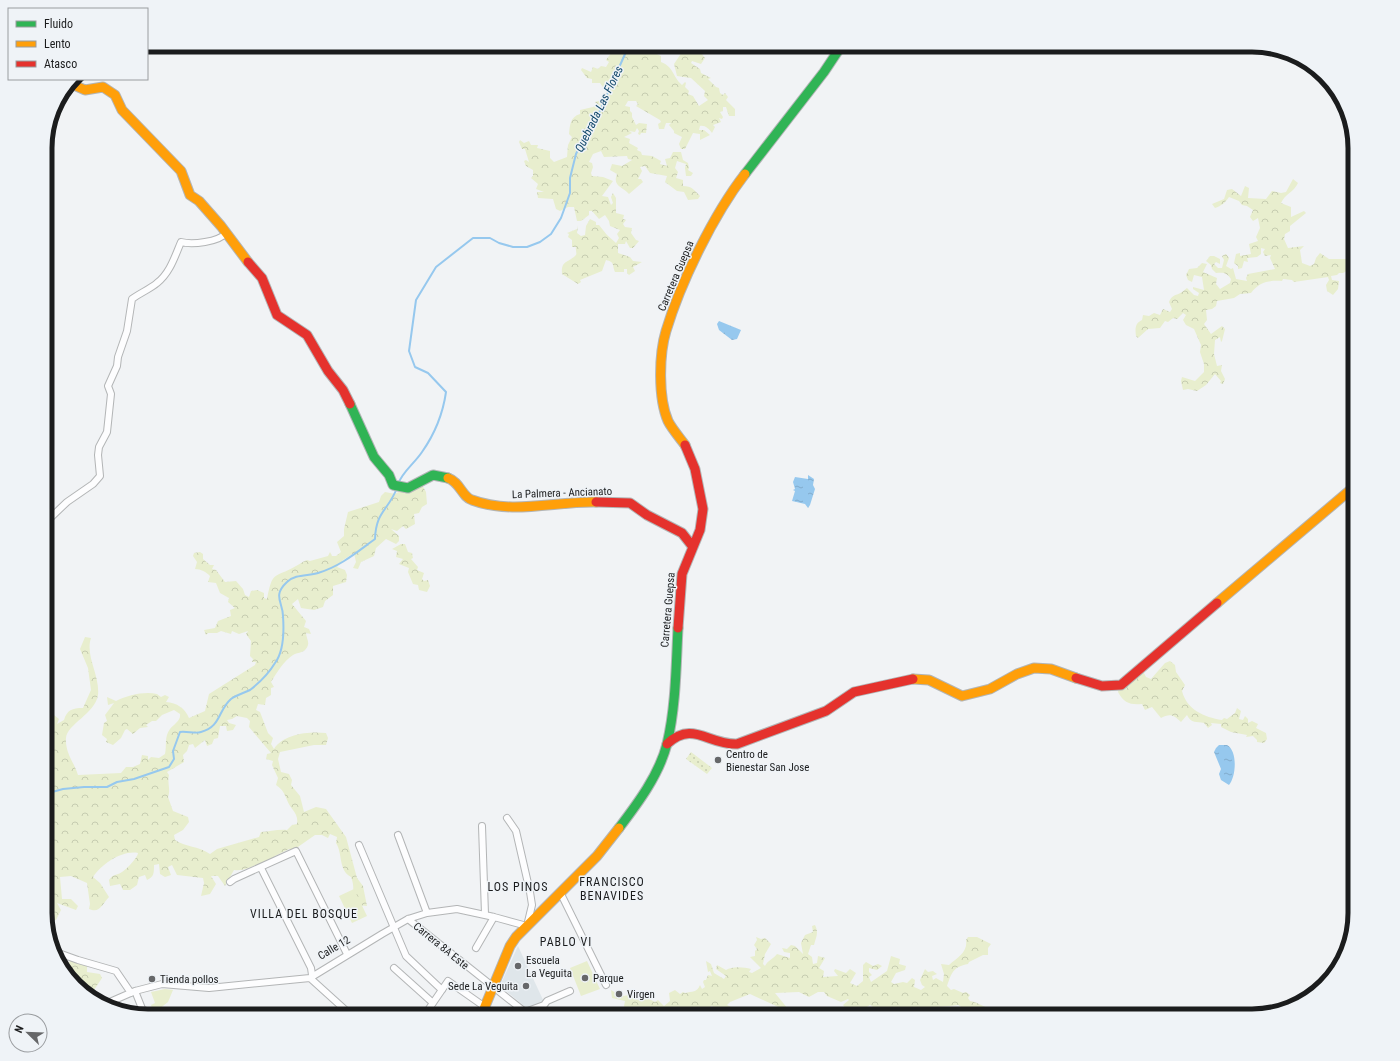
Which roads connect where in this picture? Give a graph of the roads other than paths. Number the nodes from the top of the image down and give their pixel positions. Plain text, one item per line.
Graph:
1 (837, 52) edge
2 (76, 85) edge
3 (226, 233) junction
4 (1348, 492) edge
5 (52, 516) edge
6 (693, 547) junction
7 (667, 744) junction
8 (507, 818) dead end
9 (482, 826) dead end
10 (398, 835) dead end
11 (359, 845) dead end
12 (261, 868) junction
13 (230, 882) dead end
14 (561, 894) junction
15 (427, 913) junction
16 (485, 914) junction
17 (494, 916) junction
18 (408, 920) junction
19 (527, 926) junction
20 (394, 927) junction
21 (476, 948) dead end
22 (61, 954) edge
23 (347, 954) junction
24 (394, 968) dead end
25 (311, 976) junction
26 (606, 985) dead end
27 (493, 987) junction
28 (442, 990) junction
29 (570, 991) dead end
30 (133, 992) junction
31 (110, 1001) edge
32 (432, 1003) junction
33 (141, 1008) edge
34 (345, 1009) edge
35 (428, 1009) edge
36 (480, 1009) edge
37 (484, 1009) edge
38 (522, 1009) edge
39 (533, 1009) edge

1 - 6 street, Carretera Guepsa
2 - 3 street, La Palmera - Ancianato
3 - 5 street
3 - 6 street, La Palmera - Ancianato
4 - 7 street
6 - 7 street, Carretera Guepsa
7 - 14 street, Carretera Guepsa
8 - 19 street
9 - 16 street
10 - 15 street
11 - 20 street
12 - 13 street
12 - 23 street
12 - 25 street
14 - 19 street
14 - 26 street
15 - 16 street, Calle 12
15 - 18 street, Calle 12
16 - 17 street, Calle 12
17 - 19 street, Calle 12
17 - 21 street
18 - 20 street, Calle 12
18 - 27 street, Carrera 8A Este
19 - 27 street
20 - 23 street, Calle 12
20 - 28 street
22 - 30 street
23 - 25 street, Calle 12
24 - 32 street
25 - 30 street, Calle 12
25 - 34 street
27 - 37 street
27 - 38 street, Carrera 8A Este
28 - 32 street
28 - 36 street
29 - 39 street, Carrera 8A Este
30 - 31 street, Calle 12
30 - 33 street
32 - 35 street

